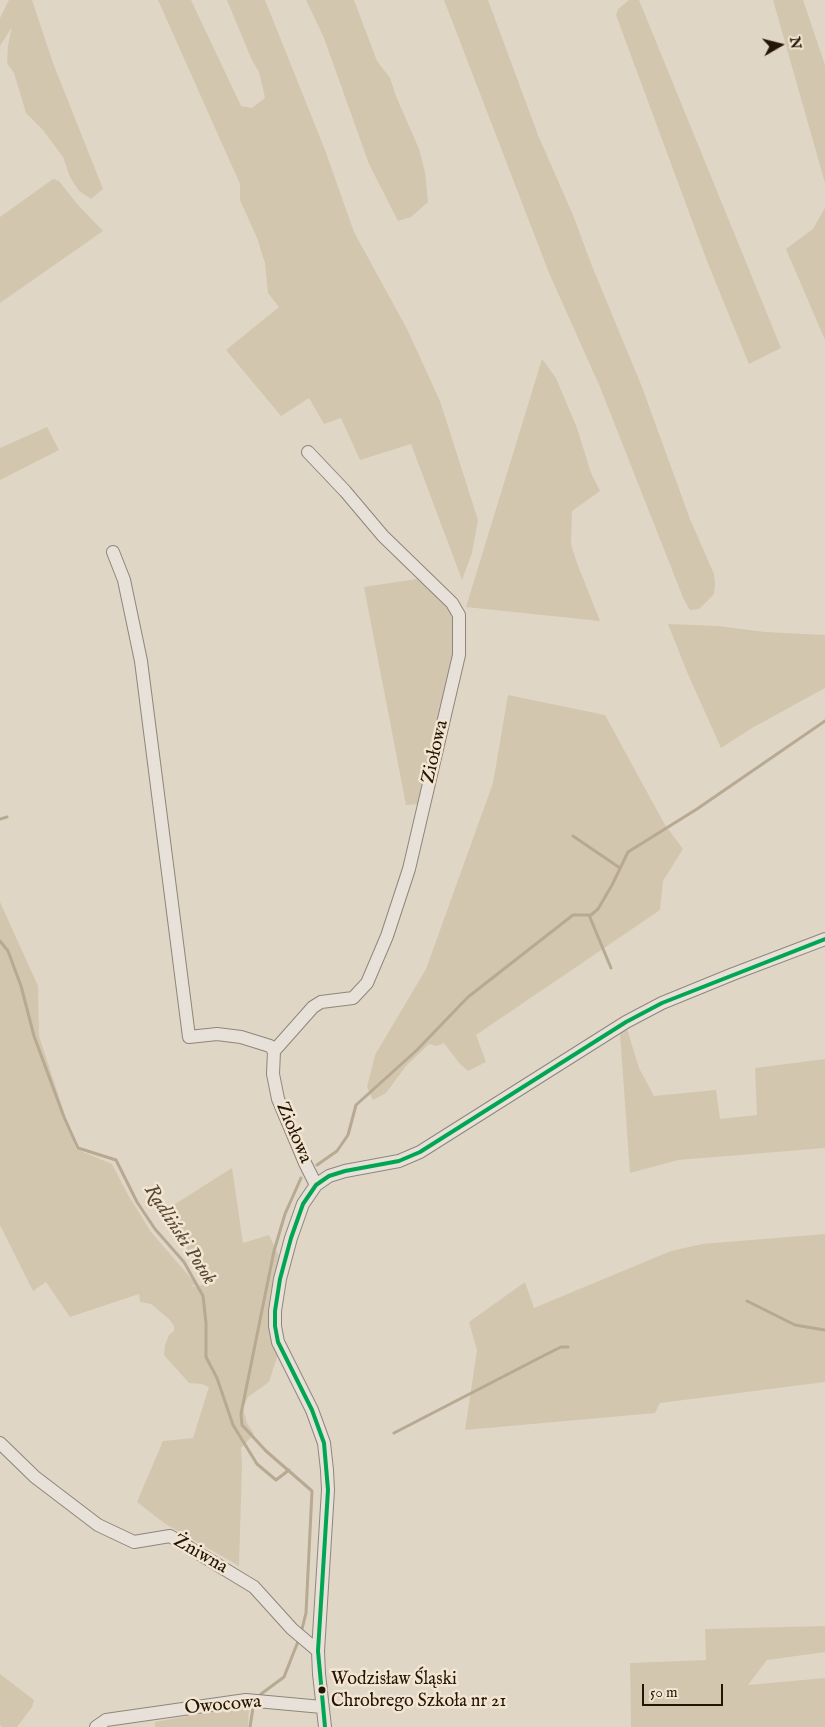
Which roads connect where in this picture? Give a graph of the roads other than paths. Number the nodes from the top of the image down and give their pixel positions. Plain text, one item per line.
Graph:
1 (308, 452) dead end
2 (113, 552) dead end
3 (825, 939) edge
4 (274, 1051) junction
5 (316, 1185) junction
6 (0, 1443) edge
7 (318, 1651) junction
8 (322, 1707) junction
9 (96, 1727) edge
10 (325, 1727) edge

1 - 4 street, Ziołowa
2 - 4 street
3 - 5 street
4 - 5 street, Ziołowa
5 - 7 street
6 - 7 street, Żniwna
7 - 8 street
8 - 9 street, Owocowa
8 - 10 street

